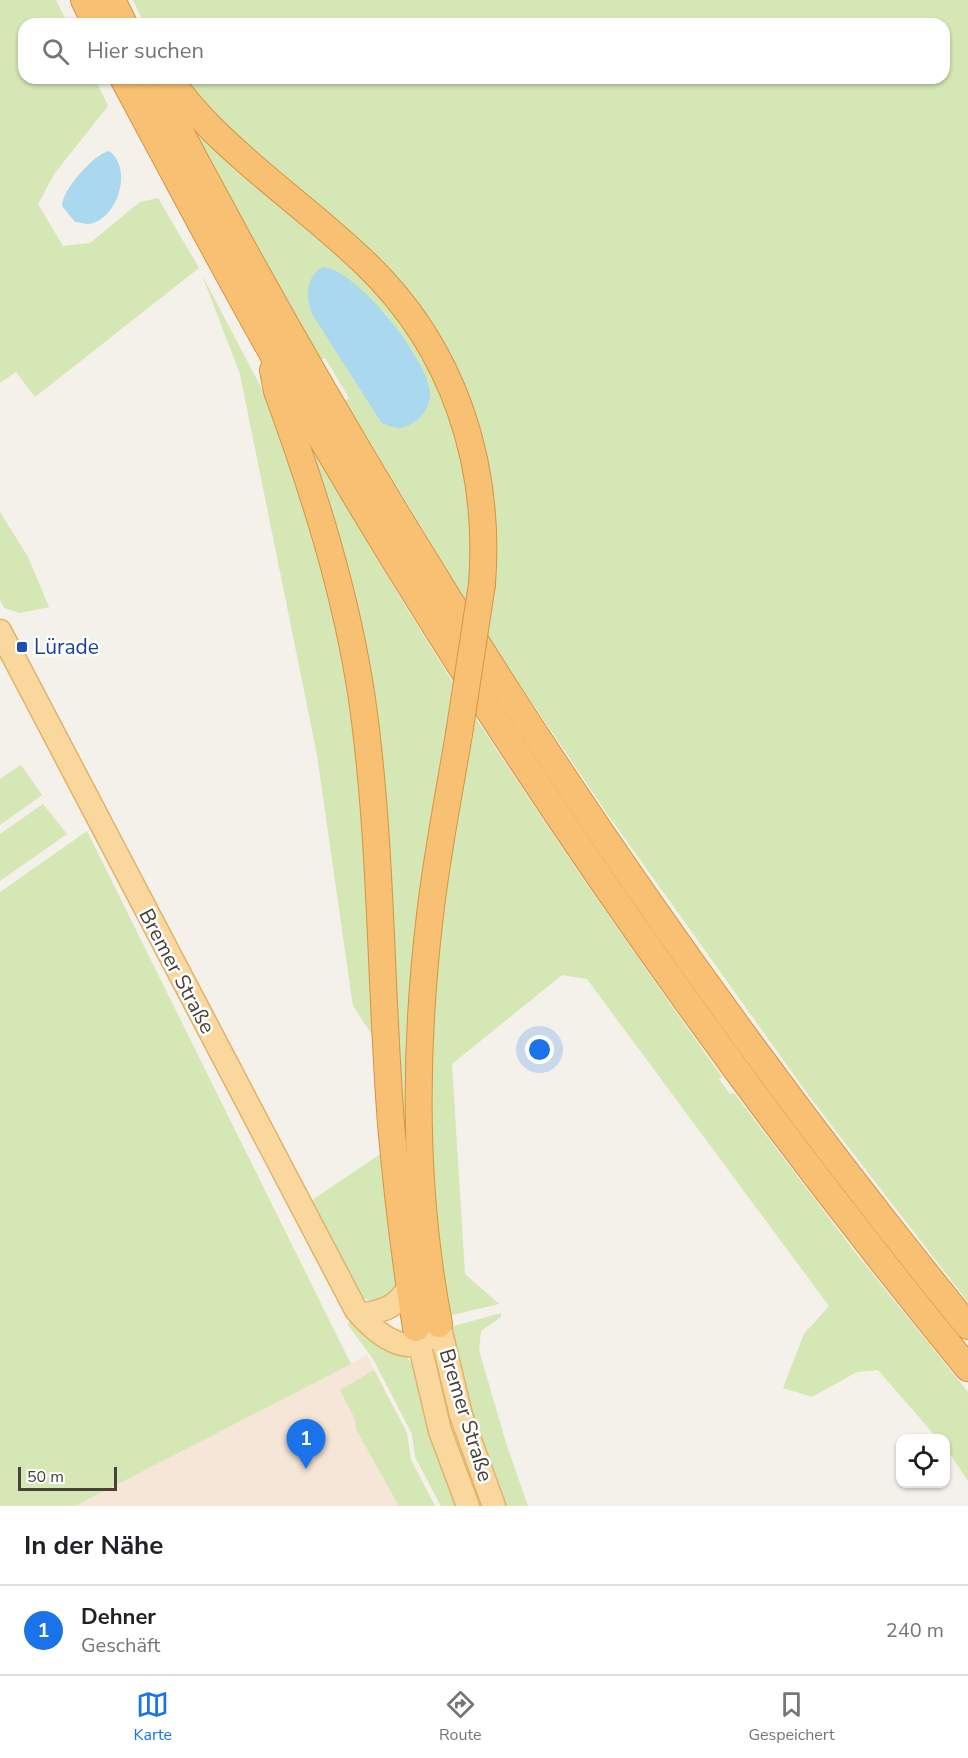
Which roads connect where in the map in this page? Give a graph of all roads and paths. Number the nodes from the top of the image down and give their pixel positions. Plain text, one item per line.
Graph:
1 (84, 0) edge
2 (93, 18) edge
3 (126, 84) edge
4 (155, 84) edge
5 (173, 84) edge
6 (270, 349) junction
7 (0, 631) edge
8 (409, 1286) junction
9 (360, 1312) junction
10 (968, 1326) edge
11 (424, 1331) junction
12 (968, 1368) edge
13 (468, 1506) edge
14 (494, 1506) edge

1 - 2 highway
3 - 6 highway
4 - 10 highway
5 - 11 highway, bridge
6 - 8 highway
6 - 12 highway
7 - 9 main road, Bremer Straße
8 - 9 main road
8 - 11 highway
9 - 11 main road, Bremer Straße
11 - 13 main road, Bremer Straße
11 - 14 main road, Bremer Straße

